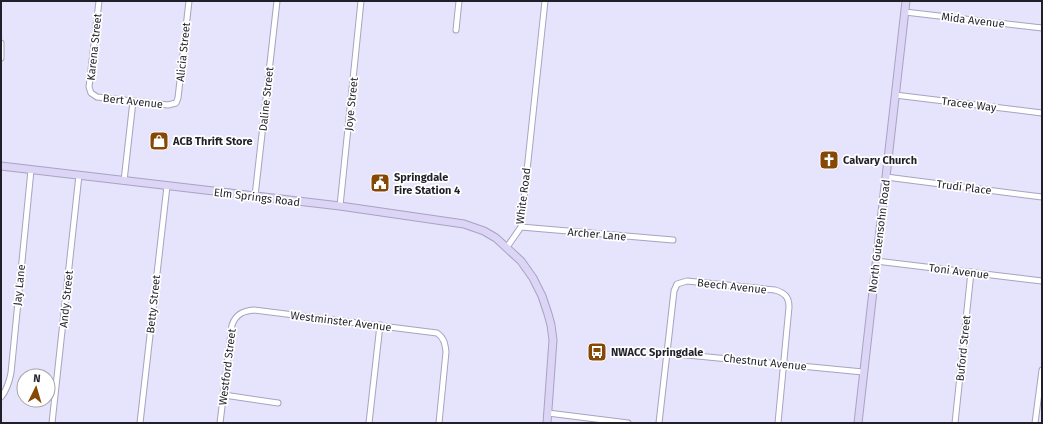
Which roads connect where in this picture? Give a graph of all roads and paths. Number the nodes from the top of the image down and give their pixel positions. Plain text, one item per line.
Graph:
1 (99, 1) edge
2 (188, 1) edge
3 (277, 1) edge
4 (361, 1) edge
5 (459, 1) edge
6 (545, 1) edge
7 (906, 1) edge
8 (905, 12) junction
9 (1042, 28) edge
10 (456, 30) dead end
11 (1, 43) edge
12 (1, 58) edge
13 (91, 93) joint
14 (895, 95) junction
15 (133, 101) junction
16 (176, 103) joint
17 (1042, 113) edge
18 (1, 166) edge
19 (31, 170) junction
20 (79, 175) junction
21 (886, 177) junction
22 (124, 181) junction
23 (167, 186) junction
24 (255, 196) junction
25 (1042, 197) edge
26 (340, 206) junction
27 (521, 227) junction
28 (673, 240) dead end
29 (507, 247) junction
30 (876, 261) junction
31 (971, 272) junction
32 (1042, 281) edge
33 (239, 314) joint
34 (380, 325) junction
35 (667, 352) junction
36 (783, 364) junction
37 (1042, 370) edge
38 (863, 372) junction
39 (224, 395) junction
40 (1, 397) edge
41 (278, 403) dead end
42 (548, 413) junction
43 (52, 423) edge
44 (140, 423) edge
45 (220, 423) edge
46 (369, 423) edge
47 (439, 423) edge
48 (547, 423) edge
49 (628, 423) edge
50 (659, 423) edge
51 (778, 423) edge
52 (858, 423) edge
53 (955, 423) edge
54 (1036, 423) edge

1 - 13 street, Karena Street
2 - 16 street, Alicia Street
3 - 24 street, Daline Street
4 - 26 street, Joye Street
5 - 10 street
6 - 27 street, White Road
7 - 8 main road, North Gutensohn Road
8 - 9 street, Mida Avenue
8 - 14 main road, North Gutensohn Road
11 - 12 street
13 - 15 street, Bert Avenue
14 - 17 street, Tracee Way
14 - 21 main road, North Gutensohn Road
15 - 16 street, Bert Avenue
15 - 22 street
18 - 19 main road, Elm Springs Road
19 - 20 main road, Elm Springs Road
19 - 40 street, Jay Lane
20 - 22 main road, Elm Springs Road
20 - 43 street, Andy Street
21 - 25 street, Trudi Place
21 - 30 main road, North Gutensohn Road
22 - 23 main road, Elm Springs Road
23 - 24 main road, Elm Springs Road
23 - 44 street, Betty Street
24 - 26 main road, Elm Springs Road
26 - 29 main road, Elm Springs Road
27 - 28 street, Archer Lane
27 - 29 street, White Road
29 - 42 main road
30 - 31 street, Toni Avenue
30 - 38 main road, North Gutensohn Road
31 - 32 street, Toni Avenue
31 - 53 street, Buford Street
33 - 34 street, Westminster Avenue
33 - 39 street, Westford Street
34 - 46 street
34 - 47 street, Westminster Avenue
35 - 36 street, Chestnut Avenue
35 - 36 street, Beech Avenue
35 - 50 street
36 - 38 street, Chestnut Avenue
36 - 51 street
37 - 54 street
38 - 52 main road, North Gutensohn Road
39 - 41 street
39 - 45 street, Westford Street
42 - 48 main road
42 - 49 street

